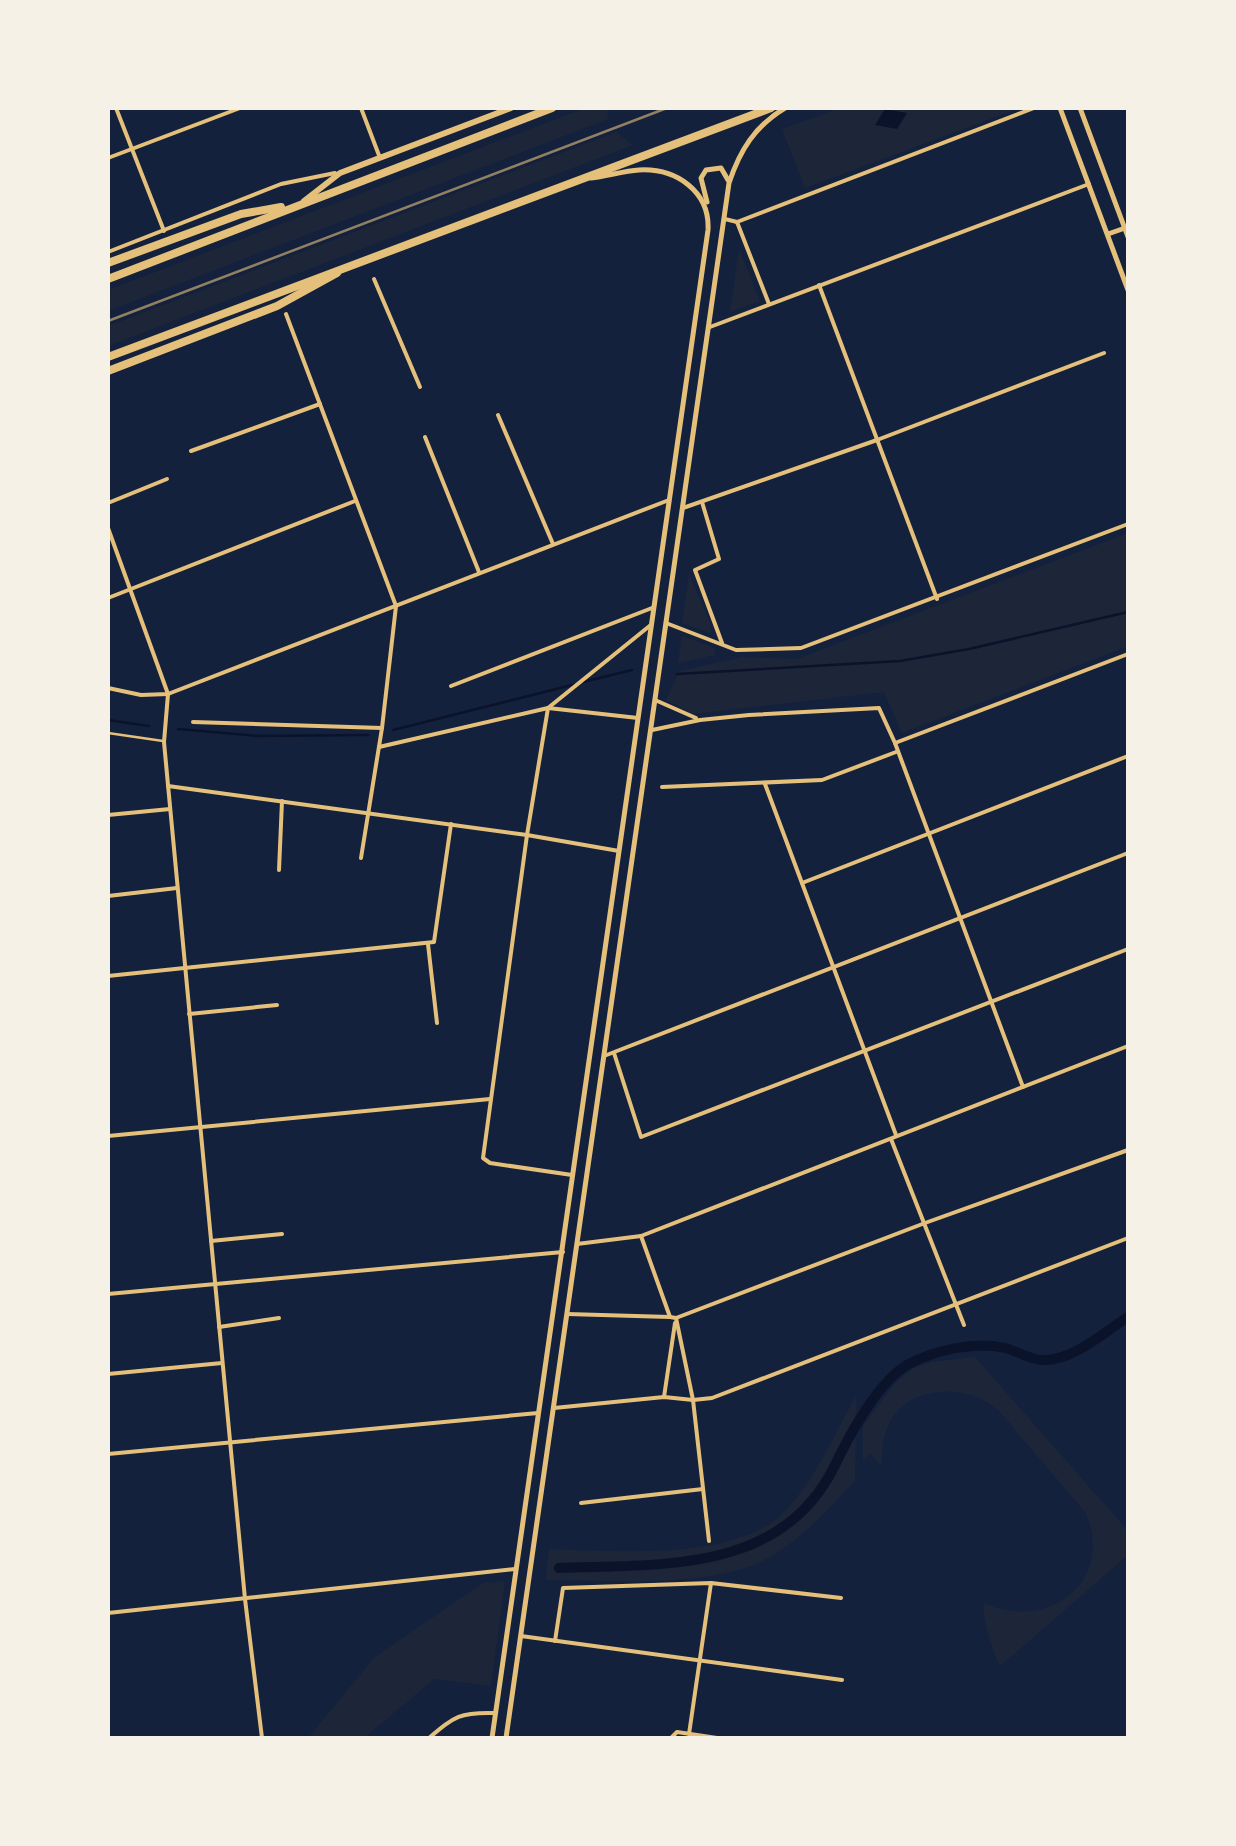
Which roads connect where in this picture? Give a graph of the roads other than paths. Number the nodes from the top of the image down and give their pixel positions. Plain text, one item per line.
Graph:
1 (116, 108) edge
2 (240, 108) edge
3 (361, 108) edge
4 (511, 108) edge
5 (552, 108) edge
6 (771, 108) edge
7 (785, 108) edge
8 (1034, 108) edge
9 (1060, 108) edge
10 (1080, 108) edge
11 (132, 148) junction
12 (108, 158) edge
13 (380, 158) junction
14 (340, 173) junction
15 (574, 181) junction
16 (729, 183) junction
17 (1089, 184) junction
18 (301, 204) junction
19 (709, 210) junction
20 (724, 219) junction
21 (737, 222) junction
22 (1125, 228) junction
23 (164, 230) junction
24 (1108, 234) junction
25 (1128, 236) edge
26 (108, 252) edge
27 (365, 258) junction
28 (108, 263) edge
29 (108, 279) edge
30 (374, 280) dead end
31 (820, 285) junction
32 (1128, 290) edge
33 (769, 304) junction
34 (286, 314) dead end
35 (709, 327) junction
36 (1104, 353) dead end
37 (108, 357) edge
38 (108, 371) edge
39 (420, 387) dead end
40 (320, 404) junction
41 (498, 415) dead end
42 (425, 437) dead end
43 (877, 440) junction
44 (190, 452) dead end
45 (168, 479) dead end
46 (357, 500) junction
47 (669, 500) junction
48 (702, 502) junction
49 (108, 504) edge
50 (683, 508) junction
51 (1128, 524) edge
52 (108, 528) edge
53 (554, 545) junction
54 (480, 574) junction
55 (129, 590) junction
56 (108, 598) edge
57 (936, 600) junction
58 (396, 606) junction
59 (654, 608) junction
60 (652, 624) junction
61 (666, 624) junction
62 (722, 644) junction
63 (1128, 654) edge
64 (452, 686) dead end
65 (108, 688) edge
66 (168, 694) junction
67 (656, 700) junction
68 (548, 708) junction
69 (638, 718) junction
70 (700, 720) junction
71 (192, 722) dead end
72 (382, 728) junction
73 (652, 730) junction
74 (108, 733) edge
75 (164, 742) junction
76 (895, 743) junction
77 (379, 747) junction
78 (898, 752) junction
79 (1128, 756) edge
80 (764, 784) junction
81 (168, 786) junction
82 (662, 788) dead end
83 (282, 801) junction
84 (170, 809) junction
85 (368, 812) junction
86 (108, 815) edge
87 (451, 824) junction
88 (527, 835) junction
89 (929, 835) junction
90 (619, 851) junction
91 (1128, 854) edge
92 (361, 858) dead end
93 (279, 870) dead end
94 (802, 883) junction
95 (177, 888) junction
96 (108, 896) edge
97 (961, 919) junction
98 (431, 943) junction
99 (1128, 949) edge
100 (833, 966) junction
101 (185, 968) junction
102 (108, 976) edge
103 (992, 1002) junction
104 (278, 1005) dead end
105 (189, 1014) junction
106 (437, 1023) dead end
107 (1128, 1046) edge
108 (864, 1050) junction
109 (614, 1053) junction
110 (604, 1056) junction
111 (1024, 1087) junction
112 (490, 1099) junction
113 (582, 1104) junction
114 (597, 1105) junction
115 (200, 1127) junction
116 (108, 1136) edge
117 (893, 1136) junction
118 (576, 1149) junction
119 (1128, 1150) edge
120 (590, 1153) junction
121 (572, 1175) junction
122 (924, 1223) junction
123 (282, 1234) dead end
124 (640, 1236) junction
125 (1128, 1238) edge
126 (210, 1241) junction
127 (577, 1244) junction
128 (562, 1252) junction
129 (215, 1283) junction
130 (108, 1294) edge
131 (957, 1306) junction
132 (568, 1314) junction
133 (279, 1318) dead end
134 (673, 1318) junction
135 (964, 1325) dead end
136 (219, 1327) junction
137 (222, 1363) junction
138 (108, 1374) edge
139 (664, 1396) junction
140 (693, 1400) junction
141 (554, 1408) junction
142 (538, 1413) junction
143 (230, 1442) junction
144 (108, 1454) edge
145 (703, 1490) junction
146 (581, 1504) dead end
147 (709, 1541) dead end
148 (516, 1569) junction
149 (711, 1583) junction
150 (841, 1598) dead end
151 (245, 1600) junction
152 (108, 1613) edge
153 (521, 1636) junction
154 (555, 1641) junction
155 (700, 1661) junction
156 (842, 1680) dead end
157 (495, 1713) junction
158 (689, 1734) junction
159 (262, 1738) edge
160 (429, 1738) edge
161 (492, 1738) edge
162 (506, 1738) edge
163 (671, 1738) edge
164 (717, 1738) edge

1 - 11 street
2 - 11 street
3 - 13 street
4 - 13 main road
5 - 18 highway
6 - 15 highway
7 - 16 street
8 - 21 street
9 - 17 street
10 - 22 street
11 - 12 street
11 - 23 street
13 - 14 main road
14 - 18 main road
14 - 23 street
15 - 19 street
15 - 27 highway
16 - 19 street
16 - 20 street
17 - 24 street
17 - 31 street
18 - 28 highway
18 - 29 highway
19 - 47 street
20 - 21 street
20 - 35 street
21 - 33 street
22 - 24 street
22 - 25 street
23 - 26 street
24 - 32 street
27 - 37 highway
27 - 38 highway
30 - 39 street
31 - 33 street
31 - 43 street
33 - 35 street
34 - 40 street
35 - 50 street
36 - 43 street
40 - 44 street
40 - 46 street
41 - 53 street
42 - 54 street
43 - 48 street
43 - 57 street
45 - 49 street
46 - 55 street
46 - 58 street
47 - 53 street
47 - 59 street
48 - 50 street
48 - 62 street
50 - 61 street
51 - 57 street
52 - 55 street
53 - 54 street
54 - 58 street
55 - 56 street
55 - 66 street
57 - 62 street
58 - 66 street
58 - 72 street
59 - 60 street
59 - 64 street
60 - 68 street
60 - 69 street
61 - 62 street
61 - 67 street
63 - 76 street
65 - 66 street
66 - 75 street
67 - 70 street
67 - 73 street
68 - 69 street
68 - 77 street
68 - 88 street
69 - 90 street
70 - 73 street
70 - 76 street
71 - 72 street
72 - 77 street
73 - 110 street
74 - 75 lane
75 - 81 street
76 - 78 street
77 - 85 street
78 - 80 street
78 - 89 street
79 - 89 street
80 - 82 street
80 - 94 street
81 - 83 street
81 - 84 street
83 - 85 street
83 - 93 street
84 - 86 street
84 - 95 street
85 - 87 street
85 - 92 street
87 - 88 street
87 - 98 street
88 - 90 street
88 - 112 street
89 - 94 street
89 - 97 street
90 - 113 street
91 - 97 street
94 - 100 street
95 - 96 street
95 - 101 street
97 - 100 street
97 - 103 street
98 - 101 street
98 - 106 street
99 - 103 street
100 - 108 street
100 - 109 street
101 - 102 street
101 - 105 street
103 - 108 street
103 - 111 street
104 - 105 street
105 - 115 street
107 - 111 street
108 - 109 street
108 - 117 street
109 - 110 street
110 - 114 street
111 - 117 street
112 - 115 street
112 - 121 street
113 - 114 street
113 - 118 street
114 - 120 street
115 - 116 street
115 - 126 street
117 - 122 street
117 - 124 street
118 - 120 street
118 - 121 street
119 - 122 street
120 - 127 street
121 - 128 street
122 - 131 street
122 - 134 street
123 - 126 street
124 - 127 street
124 - 134 street
125 - 131 street
126 - 129 street
127 - 132 street
128 - 129 street
128 - 142 street
129 - 130 street
129 - 136 street
131 - 135 street
131 - 140 street
132 - 134 street
132 - 141 street
133 - 136 street
134 - 139 street
134 - 140 street
136 - 137 street
137 - 138 street
137 - 143 street
139 - 140 street
139 - 141 street
140 - 145 street
141 - 153 street
142 - 143 street
142 - 148 street
143 - 144 street
143 - 151 street
145 - 146 street
145 - 147 street
148 - 151 street
148 - 157 street
149 - 150 street
149 - 154 street
149 - 155 street
151 - 152 street
151 - 159 street
153 - 154 street
153 - 162 street
154 - 155 street
155 - 156 street
155 - 158 street
157 - 160 street
157 - 161 street
158 - 163 street
158 - 164 street

